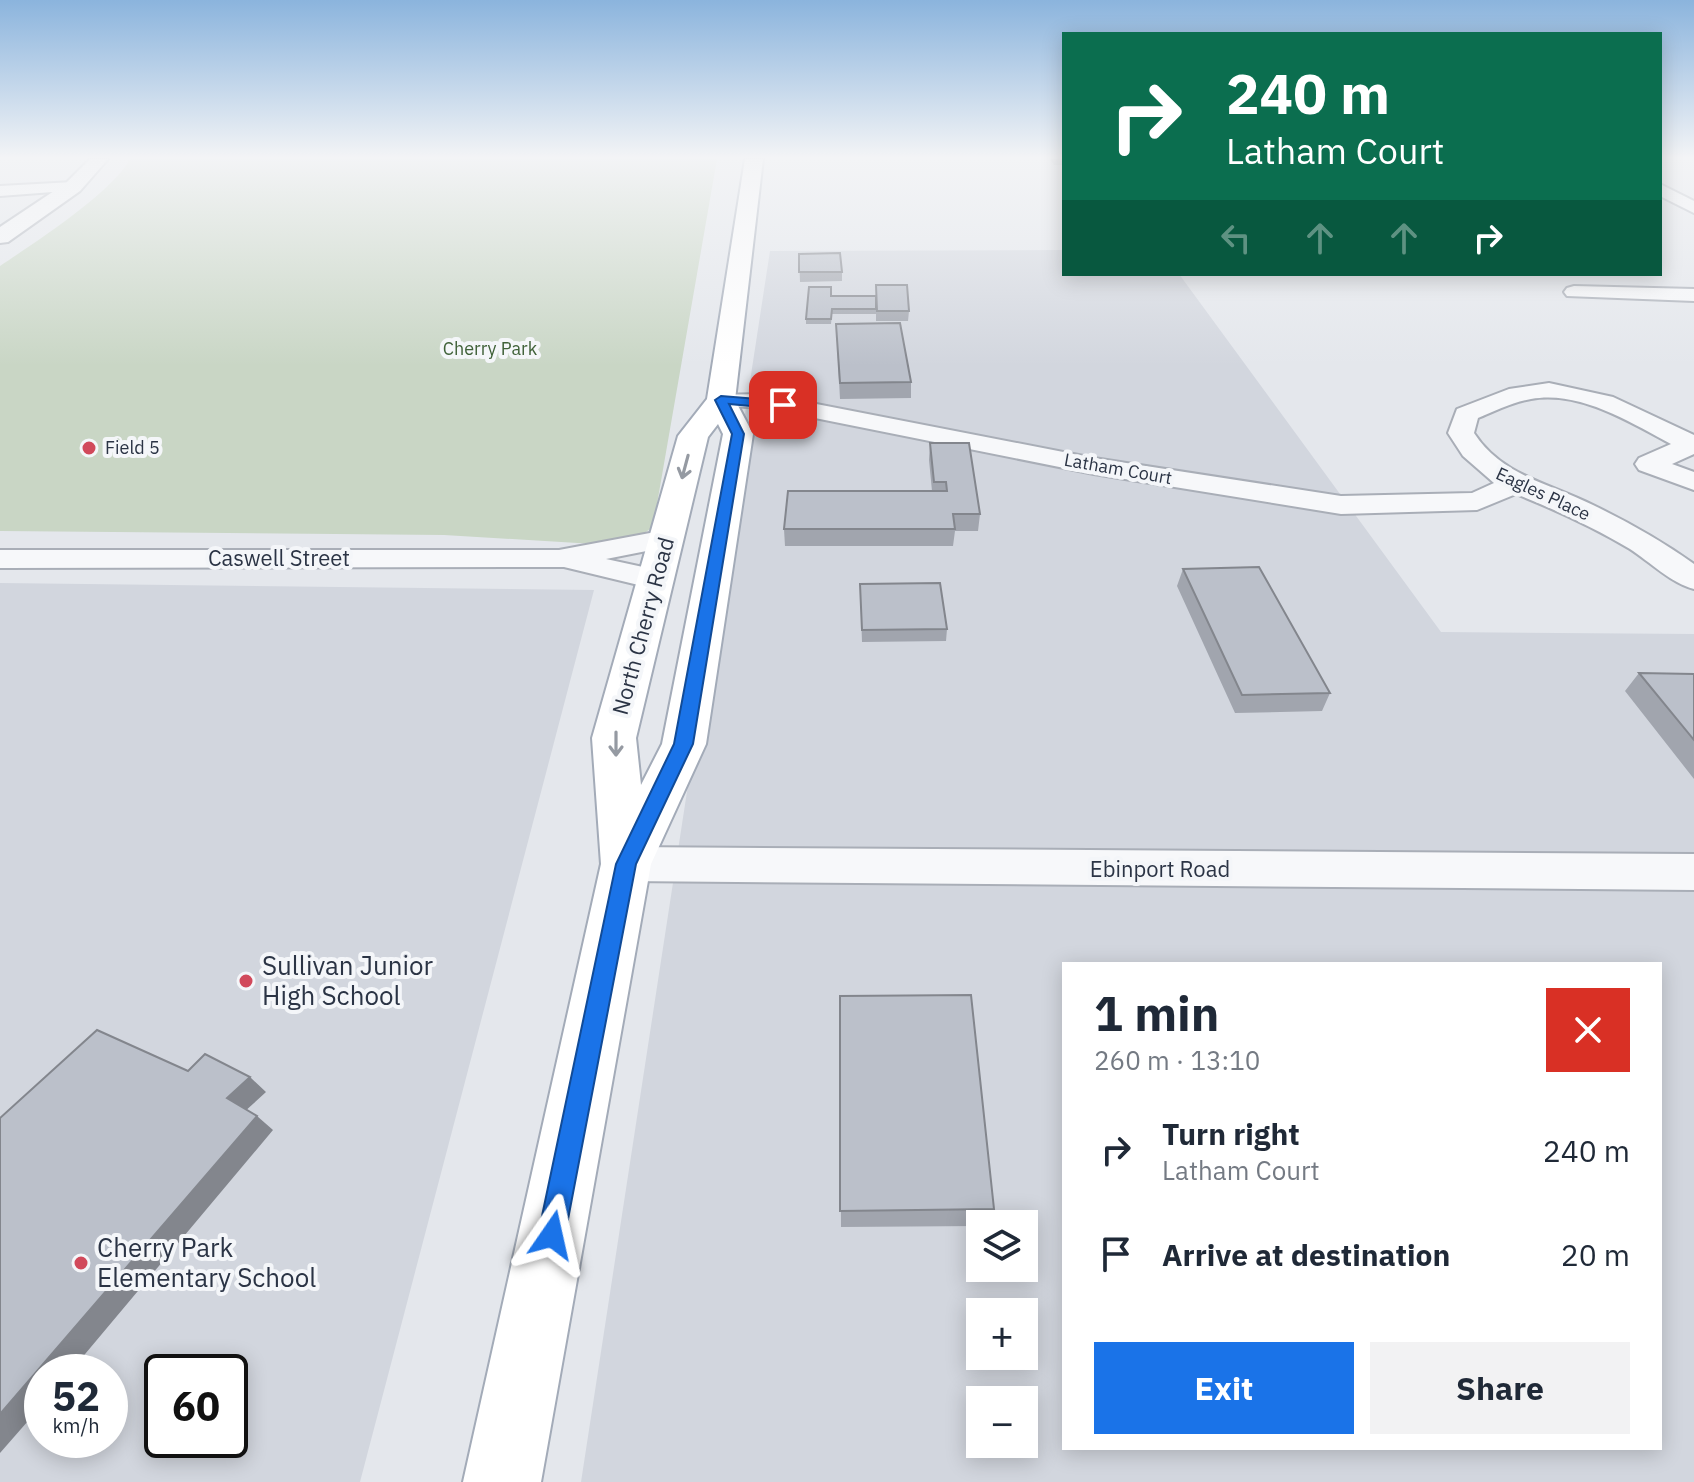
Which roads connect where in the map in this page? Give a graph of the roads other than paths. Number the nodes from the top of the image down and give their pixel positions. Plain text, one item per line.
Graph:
1 (745, 228) edge
2 (1599, 276) edge
3 (1574, 292) dead end
4 (1622, 294) junction
5 (1694, 295) edge
6 (721, 400) junction
7 (1693, 444) edge
8 (1694, 482) edge
9 (1515, 484) junction
10 (0, 559) edge
11 (559, 559) junction
12 (661, 559) junction
13 (1694, 579) edge
14 (626, 864) junction
15 (1694, 872) edge
16 (502, 1482) edge

1 - 6 main road
2 - 4 street
3 - 4 street
4 - 5 street
6 - 9 street, Latham Court
6 -> 12 main road, North Cherry Road
6 - 14 main road, North Cherry Road
7 - 8 street
7 - 9 street, Eagles Place
9 - 13 street, Eagles Place
10 - 11 street, Caswell Street
11 - 12 street, Caswell Street
11 - 12 street, Caswell Street
12 -> 14 main road, North Cherry Road
14 - 15 street, Ebinport Road
14 - 16 main road, North Cherry Road

